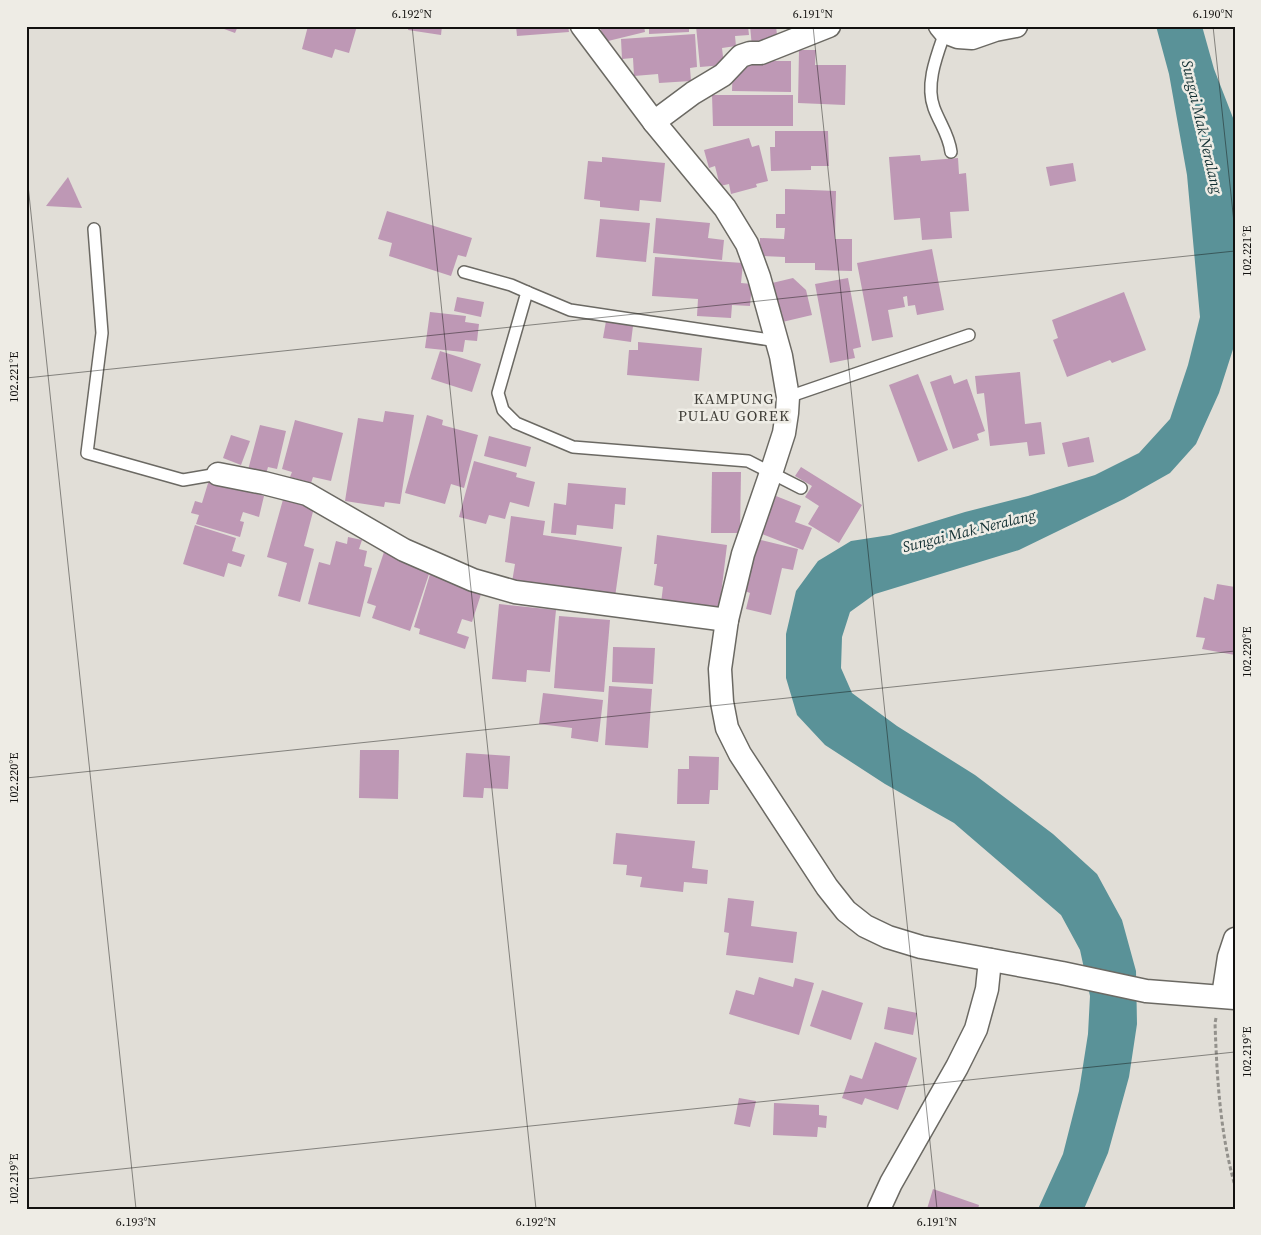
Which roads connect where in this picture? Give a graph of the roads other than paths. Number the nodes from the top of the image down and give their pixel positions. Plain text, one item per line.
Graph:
1 (582, 26) edge
2 (829, 26) edge
3 (1016, 26) edge
4 (942, 29) edge
5 (654, 122) junction
6 (951, 152) dead end
7 (94, 228) dead end
8 (464, 272) dead end
9 (527, 292) junction
10 (969, 335) dead end
11 (777, 341) junction
12 (788, 397) junction
13 (771, 472) junction
14 (218, 474) joint
15 (801, 488) dead end
16 (727, 620) junction
17 (1235, 939) edge
18 (990, 960) junction
19 (1229, 997) edge
20 (879, 1209) edge

1 - 5 street
2 - 5 street
3 - 4 street
4 - 6 lane
5 - 11 street
7 - 14 lane
8 - 9 lane
9 - 11 lane
9 - 13 lane
10 - 12 lane
11 - 12 street
12 - 13 street
13 - 15 lane
13 - 16 street
14 - 16 street
16 - 18 street
17 - 19 street
18 - 19 street
18 - 20 street

